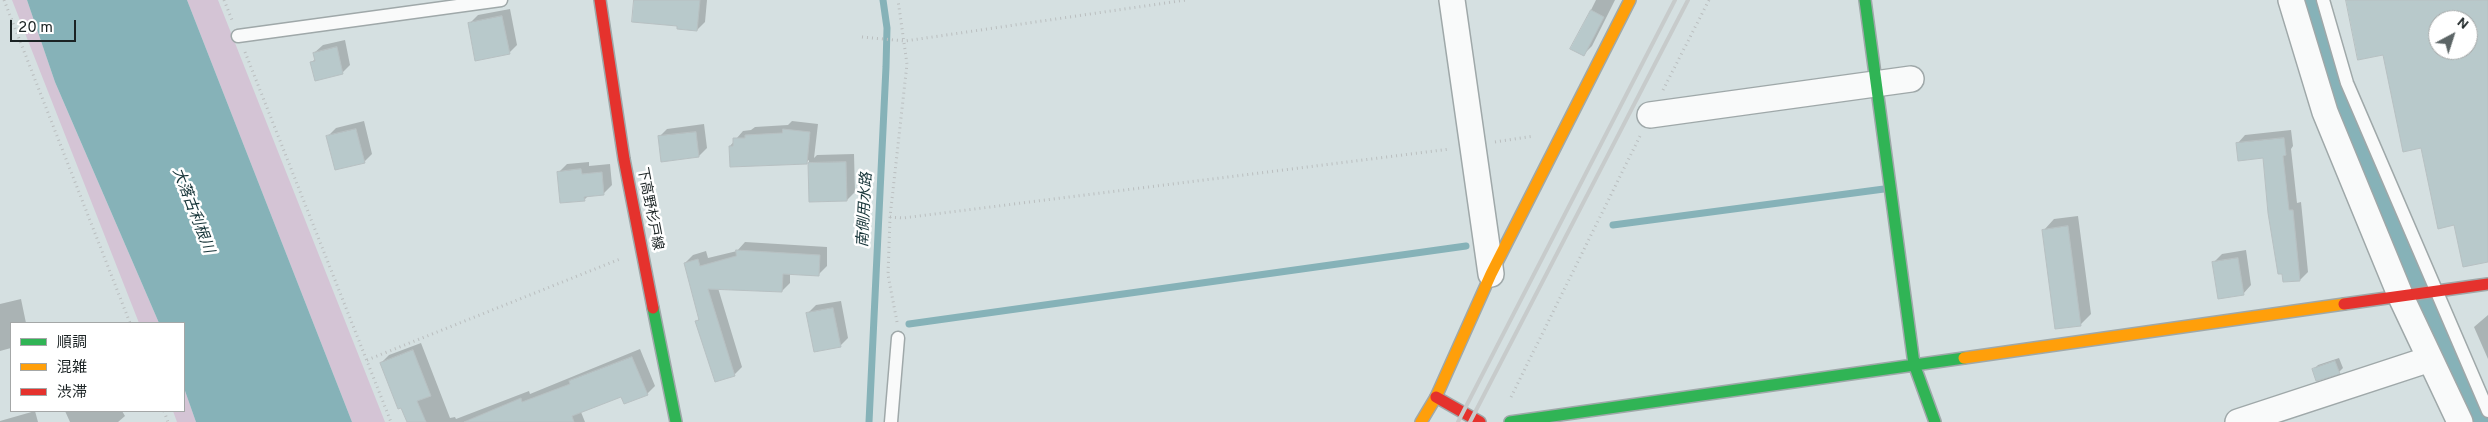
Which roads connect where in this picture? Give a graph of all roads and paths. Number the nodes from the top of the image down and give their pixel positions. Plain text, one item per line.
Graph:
1 (4, 0) edge
2 (224, 0) edge
3 (501, 0) edge
4 (600, 0) edge
5 (898, 0) edge
6 (1186, 0) edge
7 (1452, 0) edge
8 (1630, 0) edge
9 (1709, 0) edge
10 (1865, 0) edge
11 (2291, 0) edge
12 (2323, 0) edge
13 (238, 36) junction
14 (862, 37) dead end
15 (905, 41) junction
16 (1911, 79) dead end
17 (1877, 84) junction
18 (1650, 115) junction
19 (1564, 131) junction
20 (1473, 146) junction
21 (890, 217) junction
22 (641, 250) junction
23 (1491, 274) junction
24 (2488, 284) edge
25 (2438, 290) junction
26 (2401, 297) junction
27 (130, 322) edge
28 (898, 338) joint
29 (2430, 359) junction
30 (367, 360) junction
31 (1914, 364) junction
32 (1436, 397) junction
33 (1507, 406) dead end
34 (2488, 411) edge
35 (391, 422) edge
36 (676, 422) edge
37 (890, 422) edge
38 (1421, 422) edge
39 (1480, 422) edge
40 (1510, 422) edge
41 (1935, 422) edge
42 (2238, 422) edge
43 (2460, 422) edge

1 - 27 path
2 - 13 path
3 - 13 lane
4 - 22 street, 下高野杉戸線
5 - 15 path
6 - 15 path
7 - 20 street
8 - 19 street
9 - 18 path
10 - 17 street
11 - 26 street
12 - 25 lane
13 - 30 path
14 - 15 path
15 - 21 path
16 - 17 street
17 - 18 street
17 - 31 street
18 - 33 path
19 - 20 path
19 - 23 street
20 - 21 path
20 - 23 street
21 - 28 path
22 - 30 path
22 - 36 street, 下高野杉戸線
23 - 32 street
24 - 25 street
25 - 26 street
25 - 34 lane
26 - 29 street
26 - 31 street
28 - 37 lane
29 - 42 street
29 - 43 street
30 - 35 path
31 - 40 street
31 - 41 street
32 - 38 street
32 - 39 street

